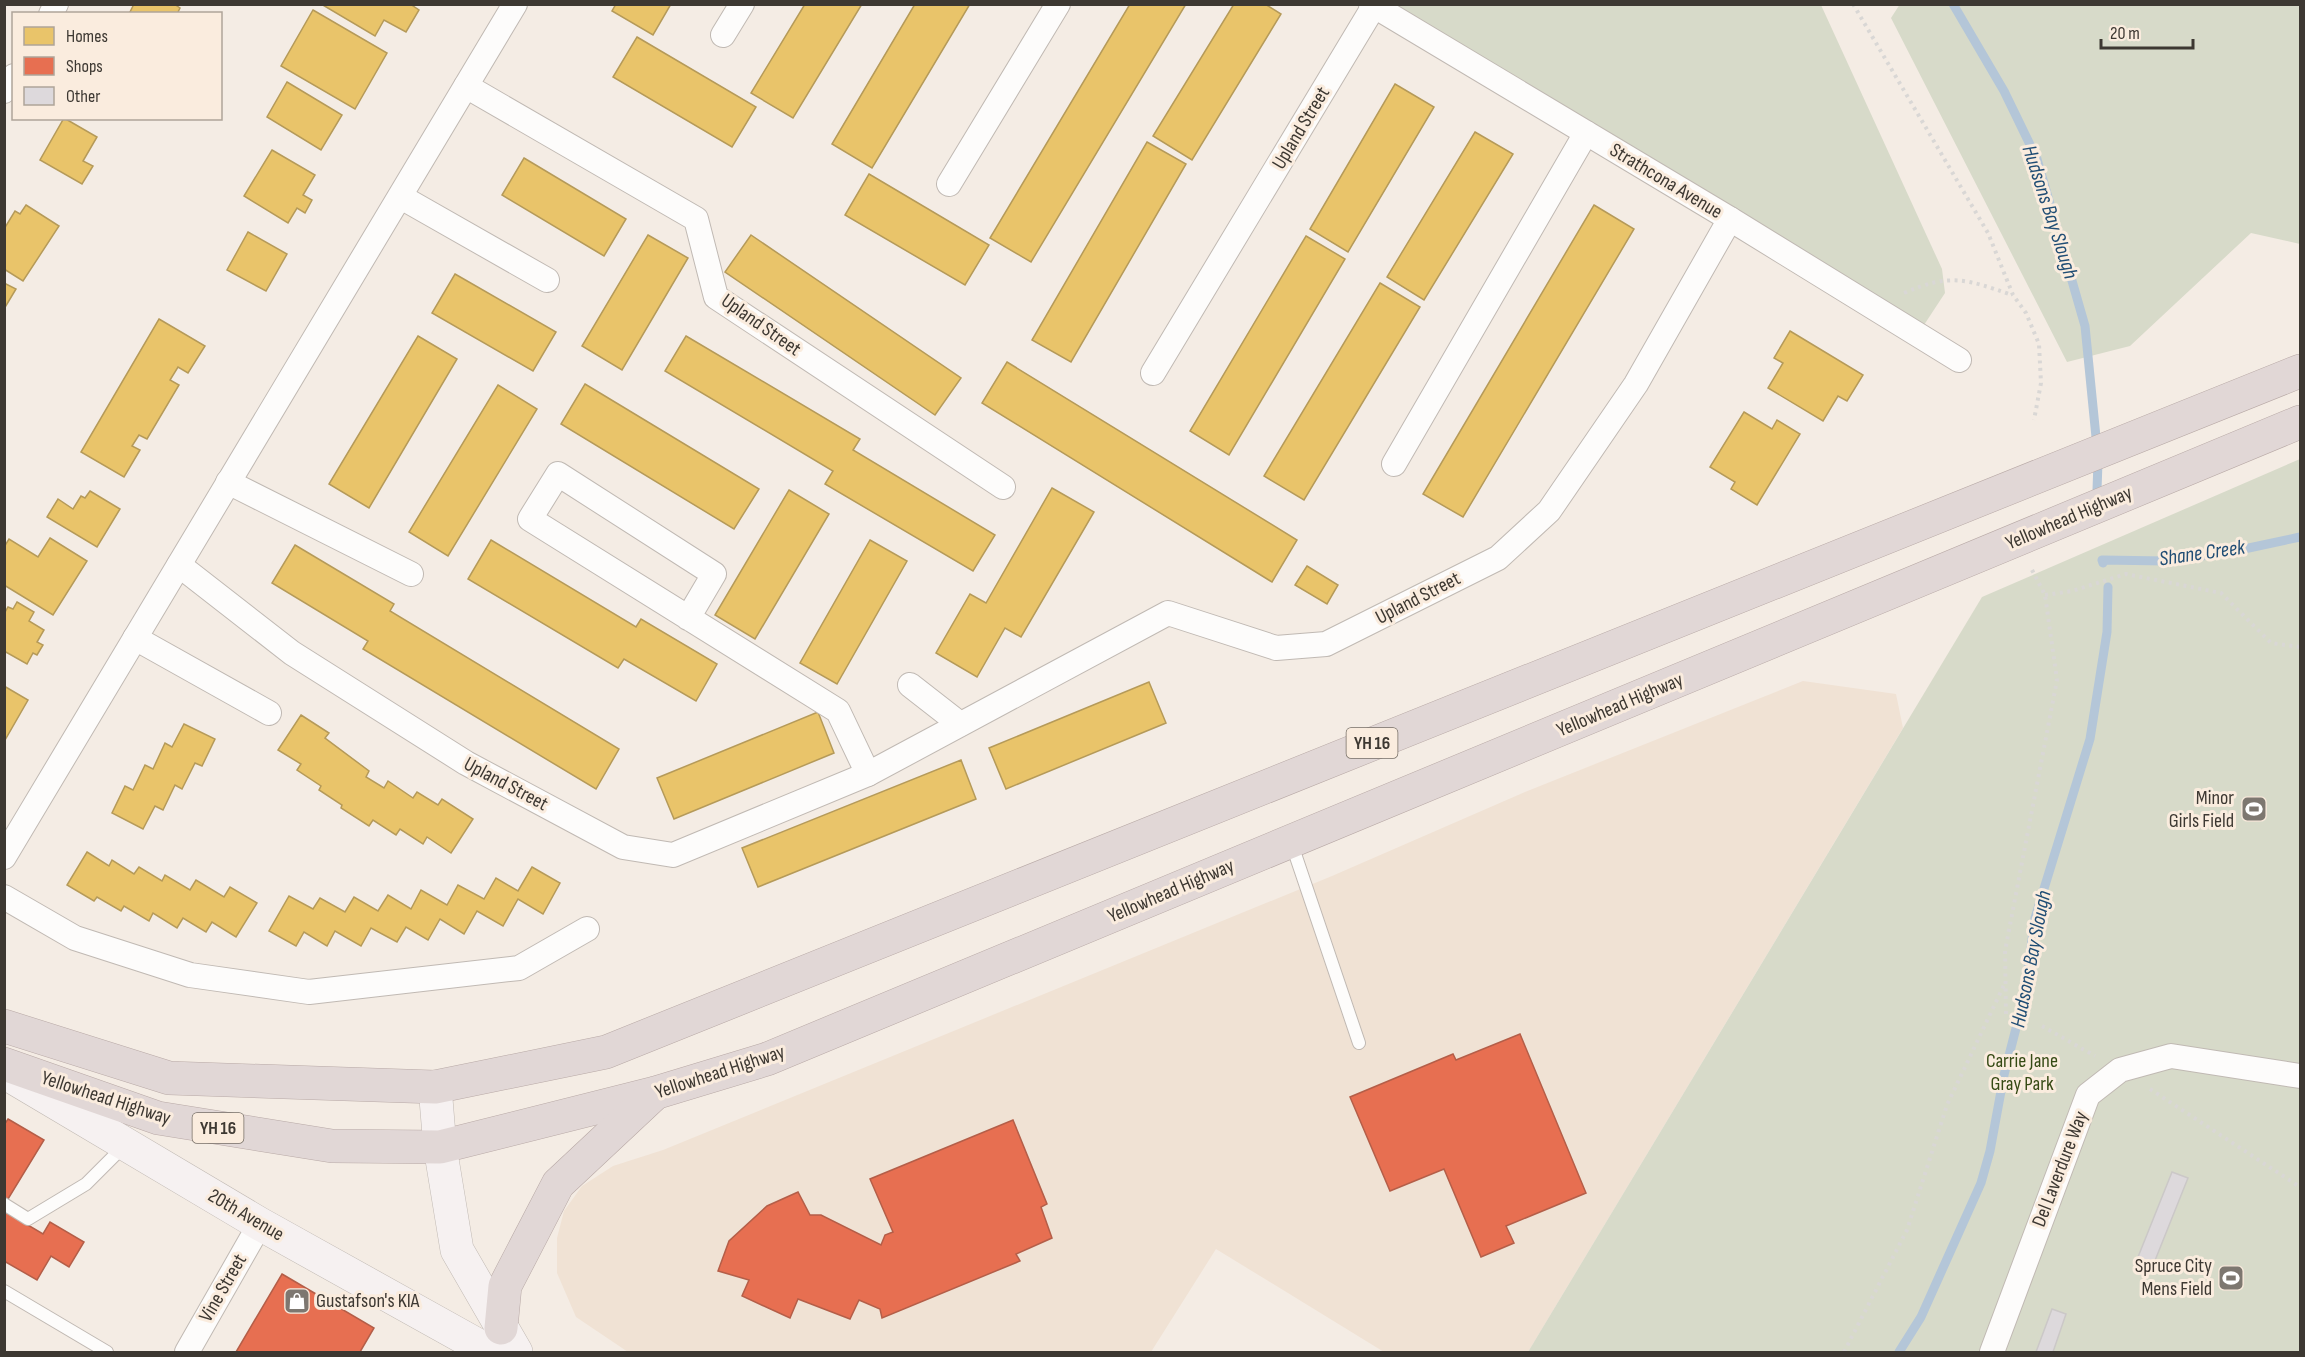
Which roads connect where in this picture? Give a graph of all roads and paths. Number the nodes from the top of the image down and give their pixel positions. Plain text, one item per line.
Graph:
1 (514, 4) edge
2 (742, 4) edge
3 (1058, 4) edge
4 (1853, 4) edge
5 (1372, 5) edge
6 (723, 35) dead end
7 (465, 86) junction
8 (1586, 133) junction
9 (949, 184) dead end
10 (400, 197) junction
11 (1730, 219) junction
12 (547, 280) dead end
13 (2013, 295) junction
14 (1878, 310) junction
15 (1959, 360) dead end
16 (2301, 371) edge
17 (1153, 373) dead end
18 (2034, 420) dead end
19 (2301, 422) edge
20 (1394, 464) dead end
21 (228, 482) junction
22 (1003, 487) dead end
23 (2028, 563) dead end
24 (179, 565) junction
25 (411, 574) dead end
26 (2045, 595) junction
27 (688, 618) junction
28 (135, 638) junction
29 (2301, 647) edge
30 (910, 685) dead end
31 (269, 713) dead end
32 (960, 724) junction
33 (868, 774) junction
34 (1291, 841) junction
35 (4, 857) edge
36 (4, 897) edge
37 (587, 929) dead end
38 (2004, 984) junction
39 (2006, 1014) dead end
40 (4, 1026) edge
41 (2042, 1026) dead end
42 (1359, 1043) dead end
43 (4, 1064) edge
44 (2120, 1070) junction
45 (4, 1072) edge
46 (2301, 1076) edge
47 (435, 1087) junction
48 (655, 1093) junction
49 (126, 1144) junction
50 (440, 1147) junction
51 (2301, 1187) edge
52 (4, 1204) edge
53 (260, 1224) junction
54 (4, 1291) edge
55 (503, 1344) edge
56 (107, 1353) edge
57 (186, 1353) edge
58 (1844, 1353) edge
59 (1992, 1353) edge

1 - 7 street
2 - 6 street
3 - 9 street
4 - 13 path
5 - 8 street, Strathcona Avenue
5 - 17 street, Upland Street
7 - 10 street
7 - 22 street, Upland Street
8 - 11 street, Strathcona Avenue
8 - 20 street
10 - 12 street
10 - 21 street
11 - 14 street, Strathcona Avenue
11 - 32 street, Upland Street
13 - 14 path
13 - 18 path
14 - 15 street, Strathcona Avenue
16 - 47 highway, Yellowhead Highway / YH 16
19 - 34 highway, Yellowhead Highway / YH 16
21 - 24 street
21 - 25 street
23 - 26 path
24 - 28 street
24 - 33 street, Upland Street
26 - 29 path
26 - 38 path
27 - 27 street
27 - 33 street
28 - 31 street
28 - 35 street
30 - 32 street
32 - 33 street, Upland Street
34 - 42 lane
34 - 48 highway, Yellowhead Highway / YH 16
36 - 37 street
38 - 39 path
38 - 58 path
40 - 47 highway, Yellowhead Highway / YH 16
41 - 44 path
43 - 50 highway, Yellowhead Highway / YH 16
44 - 46 street, Del Laverdure Way
44 - 51 path
44 - 59 street, Del Laverdure Way
45 - 49 street, 20th Avenue
47 - 50 street
48 - 50 highway, Yellowhead Highway / YH 16
48 - 55 highway
49 - 52 lane
49 - 53 street, 20th Avenue
50 - 55 street
53 - 55 street, 20th Avenue
53 - 57 street, Vine Street
54 - 56 lane

